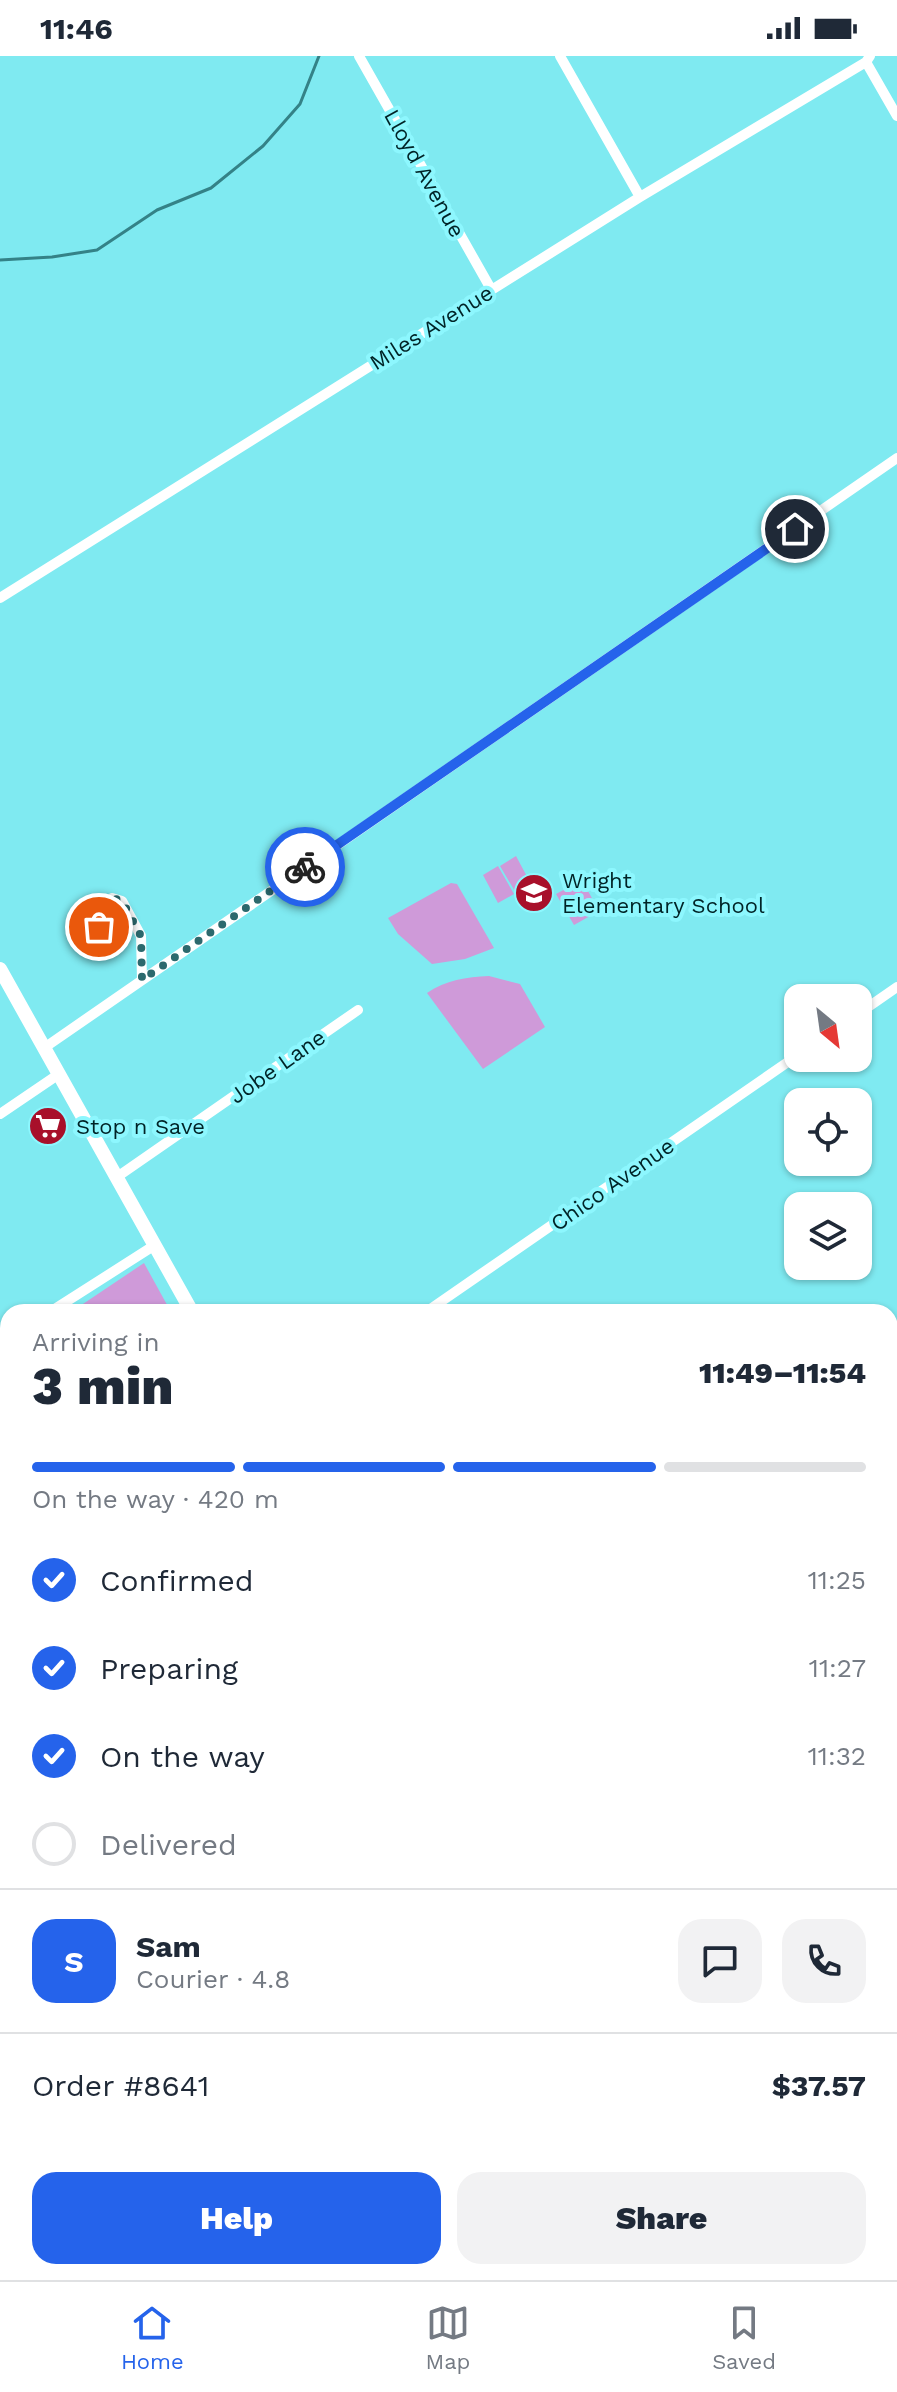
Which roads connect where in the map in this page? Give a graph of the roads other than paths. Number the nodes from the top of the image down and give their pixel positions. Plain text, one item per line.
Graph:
1 (359, 56) edge
2 (560, 56) edge
3 (868, 59) edge
4 (897, 116) edge
5 (640, 197) junction
6 (491, 289) junction
7 (897, 458) edge
8 (0, 598) edge
9 (107, 933) dead end
10 (0, 969) edge
11 (142, 980) junction
12 (897, 987) edge
13 (872, 1004) edge
14 (358, 1010) dead end
15 (44, 1048) junction
16 (784, 1065) edge
17 (59, 1074) junction
18 (0, 1114) edge
19 (117, 1177) junction
20 (155, 1245) junction
21 (63, 1304) edge
22 (188, 1304) edge
23 (438, 1304) edge

1 - 6 street, Lloyd Avenue
2 - 5 street
3 - 4 street
3 - 5 street, Miles Avenue
5 - 6 street, Miles Avenue
6 - 8 street, Miles Avenue
7 - 11 street
9 - 11 street
10 - 15 main road
11 - 15 street
12 - 13 street
14 - 19 street, Jobe Lane
15 - 17 main road
16 - 23 street, Chico Avenue
17 - 18 street
17 - 19 main road
19 - 20 main road
20 - 21 street
20 - 22 main road

